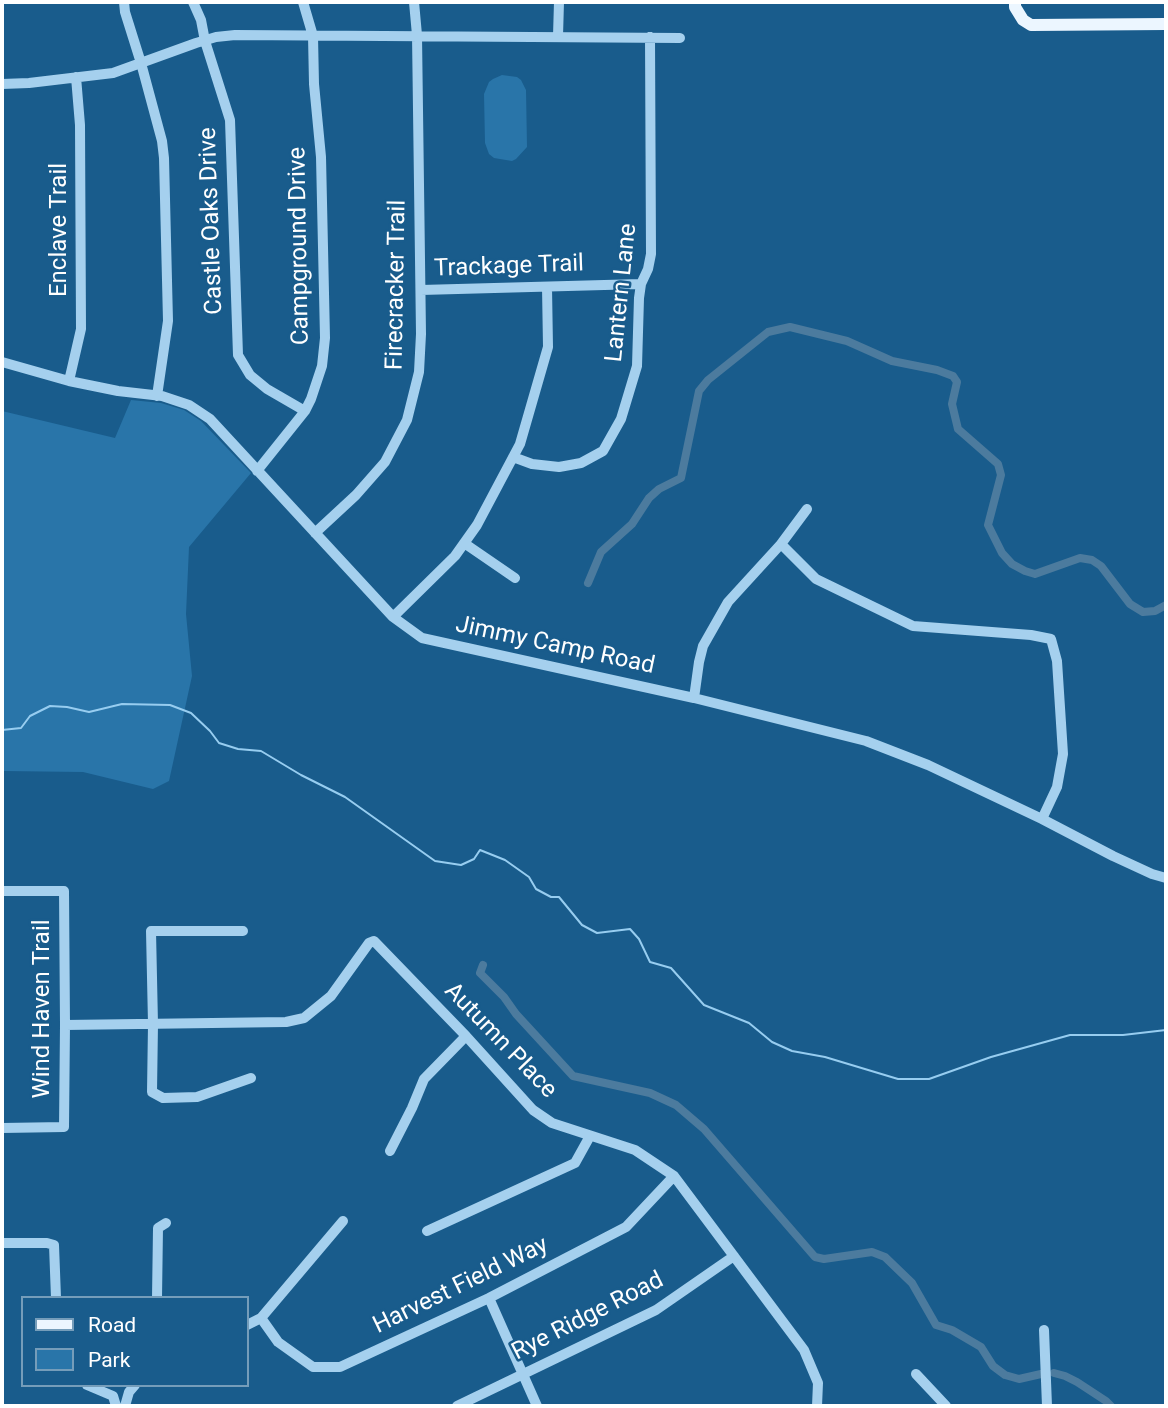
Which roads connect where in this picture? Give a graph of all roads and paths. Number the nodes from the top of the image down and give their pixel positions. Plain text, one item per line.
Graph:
1 (124, 2) edge
2 (193, 2) edge
3 (303, 2) edge
4 (414, 2) edge
5 (559, 2) edge
6 (1015, 5) edge
7 (1166, 23) edge
8 (417, 35) junction
9 (313, 36) junction
10 (558, 36) junction
11 (650, 37) junction
12 (680, 38) dead end
13 (205, 40) junction
14 (141, 63) junction
15 (75, 78) junction
16 (2, 84) edge
17 (641, 284) junction
18 (547, 287) junction
19 (421, 290) junction
20 (2, 362) edge
21 (69, 381) junction
22 (158, 396) junction
23 (305, 411) junction
24 (513, 457) junction
25 (257, 471) junction
26 (807, 509) dead end
27 (315, 533) junction
28 (464, 543) junction
29 (781, 544) junction
30 (515, 578) dead end
31 (393, 617) junction
32 (694, 698) junction
33 (1042, 819) junction
34 (1166, 878) edge
35 (2, 891) edge
36 (243, 930) dead end
37 (153, 1024) junction
38 (65, 1025) junction
39 (466, 1036) junction
40 (251, 1078) dead end
41 (2, 1128) edge
42 (590, 1136) junction
43 (390, 1152) dead end
44 (674, 1176) junction
45 (343, 1221) dead end
46 (166, 1223) dead end
47 (427, 1231) dead end
48 (2, 1243) edge
49 (734, 1256) junction
50 (56, 1296) edge
51 (157, 1296) edge
52 (489, 1298) junction
53 (261, 1318) junction
54 (248, 1324) edge
55 (1044, 1330) dead end
56 (916, 1374) dead end
57 (522, 1375) junction
58 (92, 1387) edge
59 (134, 1387) edge
60 (116, 1406) edge
61 (125, 1406) edge
62 (457, 1406) edge
63 (537, 1406) edge
64 (817, 1406) edge
65 (946, 1406) edge
66 (1048, 1406) edge

1 - 14 street
2 - 13 street, Castle Oaks Drive
3 - 9 street, Campground Drive
4 - 8 street, Firecracker Trail
5 - 10 street
6 - 7 main road
8 - 9 street
8 - 10 street
8 - 19 street, Firecracker Trail
9 - 13 street
9 - 23 street, Campground Drive
10 - 11 street
11 - 12 street
11 - 17 street, Lantern Lane
13 - 14 street
13 - 23 street, Castle Oaks Drive
14 - 15 street
14 - 22 street
15 - 16 street
15 - 21 street, Enclave Trail
17 - 18 street, Trackage Trail
17 - 24 street, Lantern Lane
18 - 19 street, Trackage Trail
18 - 24 street
19 - 27 street, Firecracker Trail
20 - 21 street, Jimmy Camp Road
21 - 22 street, Jimmy Camp Road
22 - 25 street, Jimmy Camp Road
23 - 25 street, Campground Drive
24 - 28 street
25 - 27 street, Jimmy Camp Road
26 - 29 street
27 - 31 street, Jimmy Camp Road
28 - 30 street
28 - 31 street
29 - 32 street
29 - 33 street
31 - 32 street, Jimmy Camp Road
32 - 33 street, Jimmy Camp Road
33 - 34 street, Jimmy Camp Road
35 - 38 street, Wind Haven Trail
36 - 37 street
37 - 38 street, Autumn Place
37 - 39 street, Autumn Place
37 - 40 street
38 - 41 street, Wind Haven Trail
39 - 42 street, Autumn Place
39 - 43 street
42 - 44 street, Autumn Place
42 - 47 street
44 - 49 street, Autumn Place
44 - 52 street, Harvest Field Way
45 - 53 street
46 - 51 street
48 - 50 street
49 - 57 street, Rye Ridge Road
49 - 64 street, Autumn Place
52 - 53 street, Harvest Field Way
52 - 57 street
53 - 54 street
55 - 66 street
56 - 65 street
57 - 62 street, Rye Ridge Road
57 - 63 street
58 - 60 street
59 - 61 street

